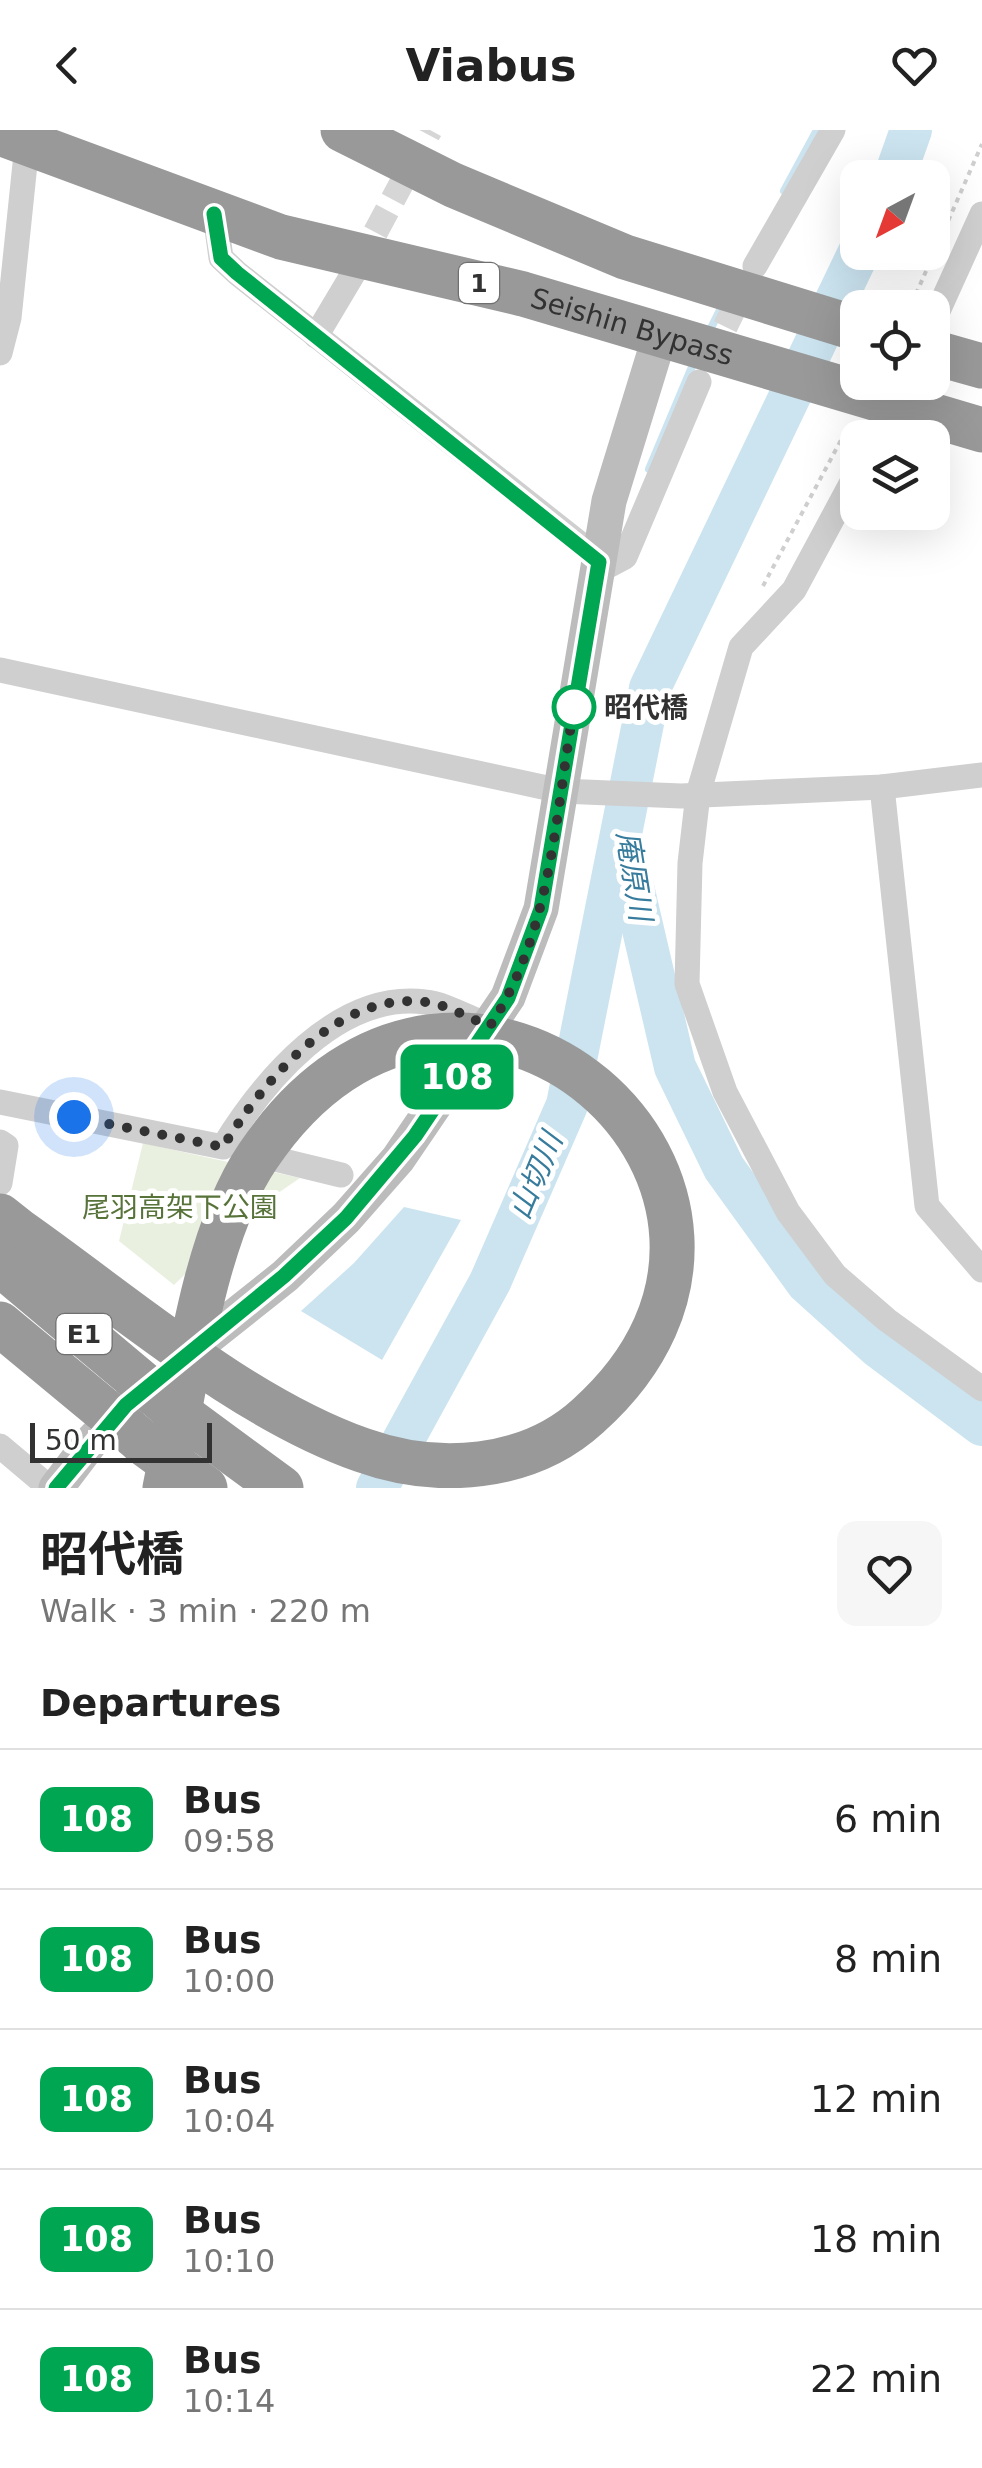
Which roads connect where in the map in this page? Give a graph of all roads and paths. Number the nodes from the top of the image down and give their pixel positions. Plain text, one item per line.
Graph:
1 (343, 130) edge
2 (833, 130) edge
3 (19, 136) edge
4 (982, 144) edge
5 (214, 214) junction
6 (982, 214) edge
7 (353, 274) tunnel mouth
8 (763, 284) junction
9 (918, 290) edge
10 (948, 290) edge
11 (840, 320) edge
12 (660, 332) junction
13 (316, 336) junction
14 (0, 353) edge
15 (950, 357) edge
16 (982, 366) edge
17 (699, 382) tunnel mouth
18 (840, 394) edge
19 (855, 400) joint
20 (982, 430) edge
21 (840, 504) edge
22 (599, 562) junction
23 (758, 599) dead end
24 (0, 670) edge
25 (982, 775) edge
26 (882, 787) junction
27 (568, 792) junction
28 (690, 795) junction
29 (490, 1026) junction
30 (0, 1102) edge
31 (0, 1142) edge
32 (223, 1147) junction
33 (341, 1175) dead end
34 (0, 1183) edge
35 (0, 1216) edge
36 (0, 1264) edge
37 (982, 1270) edge
38 (0, 1324) edge
39 (982, 1390) edge
40 (0, 1446) edge
41 (53, 1488) edge
42 (164, 1488) edge
43 (205, 1488) edge
44 (281, 1488) edge

1 - 8 highway
2 - 8 street
3 - 5 highway, Seishin Bypass / 1
3 - 14 street
4 - 9 path
5 - 12 highway, Seishin Bypass / 1
5 - 13 street
6 - 10 street
7 - 13 street
8 - 11 highway
12 - 18 highway, Seishin Bypass / 1
12 - 22 street
13 - 22 street
15 - 16 highway
17 - 22 street
19 - 20 highway, Seishin Bypass / 1
19 - 23 path
21 - 28 street
22 - 27 street
24 - 27 street
25 - 26 street
26 - 28 street
26 - 37 street
27 - 28 street
27 - 29 street
28 - 39 street
29 - 32 street
29 - 41 street
30 - 32 street
31 - 34 street
32 - 33 street
35 - 42 highway, bridge
36 - 44 highway, E1, bridge
38 - 43 highway, E1, bridge
40 - 41 street

